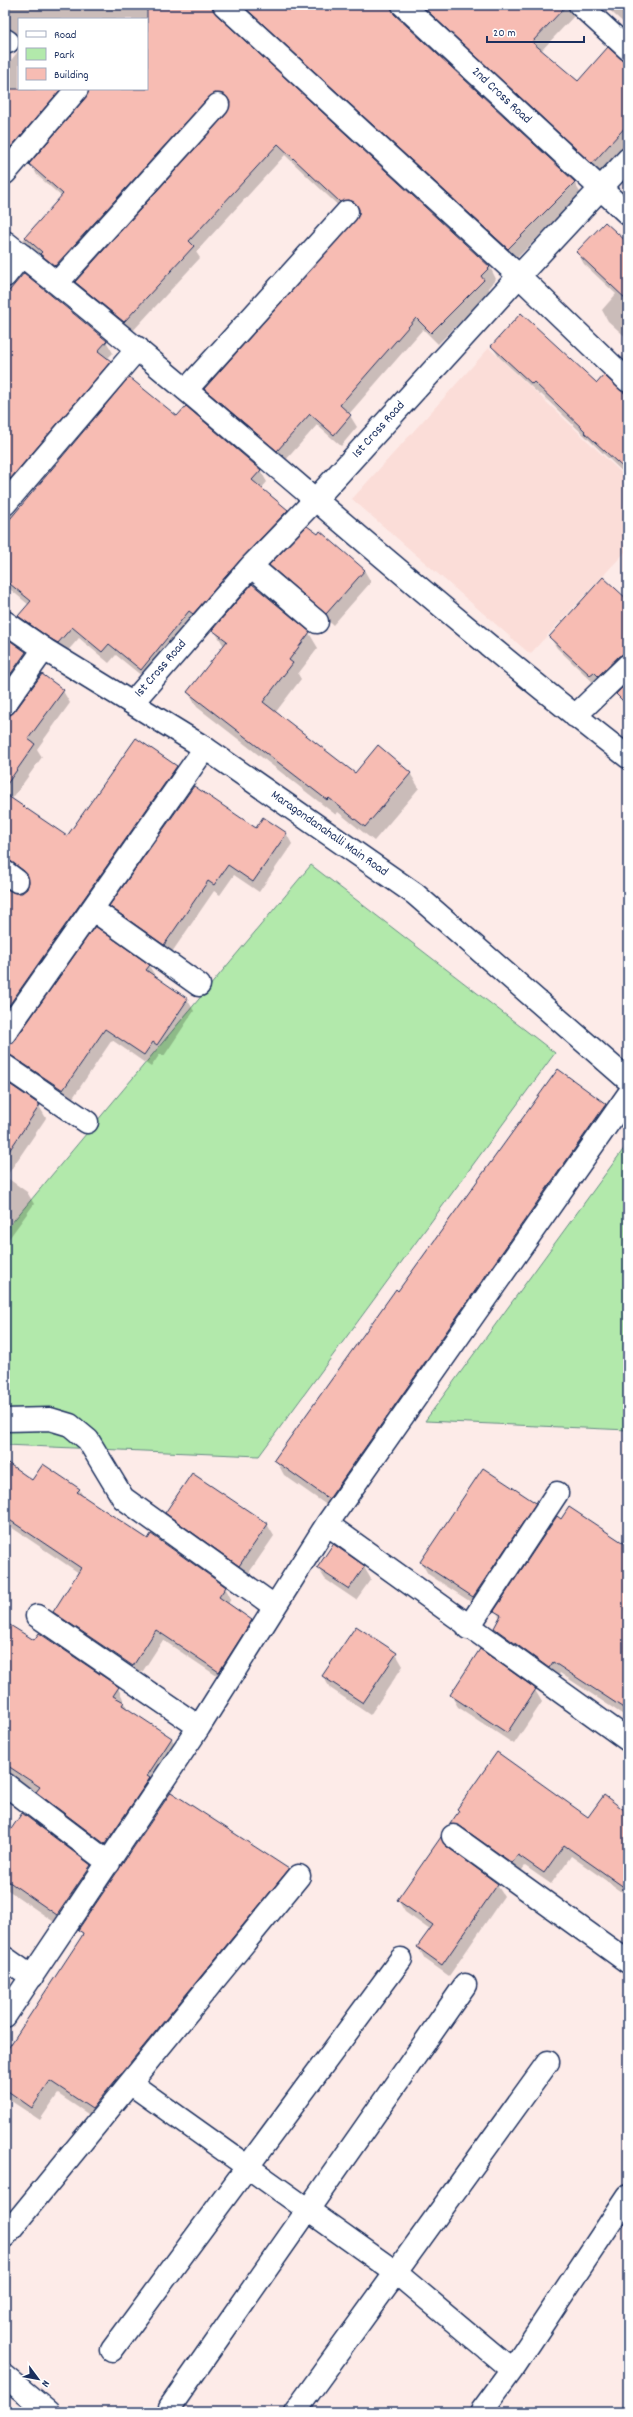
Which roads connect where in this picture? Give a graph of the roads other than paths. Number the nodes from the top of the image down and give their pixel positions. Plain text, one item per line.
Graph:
1 (224, 5) edge
2 (403, 5) edge
3 (580, 5) edge
4 (628, 49) edge
5 (76, 90) edge
6 (218, 105) dead end
7 (628, 159) edge
8 (5, 173) edge
9 (600, 188) junction
10 (347, 212) dead end
11 (628, 214) edge
12 (5, 242) edge
13 (22, 256) junction
14 (5, 276) edge
15 (519, 276) junction
16 (58, 282) junction
17 (138, 348) junction
18 (628, 381) edge
19 (186, 390) junction
20 (315, 500) junction
21 (5, 504) edge
22 (251, 566) junction
23 (5, 622) edge
24 (317, 622) dead end
25 (44, 649) junction
26 (628, 665) edge
27 (132, 703) junction
28 (5, 704) edge
29 (575, 716) junction
30 (205, 748) junction
31 (628, 757) edge
32 (92, 910) junction
33 (199, 985) dead end
34 (5, 1033) edge
35 (5, 1066) edge
36 (628, 1080) edge
37 (628, 1095) edge
38 (87, 1122) dead end
39 (5, 1420) edge
40 (557, 1493) dead end
41 (327, 1524) junction
42 (274, 1606) junction
43 (37, 1616) dead end
44 (468, 1628) junction
45 (199, 1727) junction
46 (628, 1740) edge
47 (5, 1784) edge
48 (453, 1836) dead end
49 (109, 1862) junction
50 (299, 1876) dead end
51 (5, 1958) edge
52 (401, 1960) dead end
53 (628, 1962) edge
54 (32, 1978) junction
55 (466, 1985) dead end
56 (5, 2016) edge
57 (548, 2062) dead end
58 (130, 2083) junction
59 (248, 2167) junction
60 (628, 2196) edge
61 (308, 2209) junction
62 (5, 2236) edge
63 (395, 2272) junction
64 (112, 2350) dead end
65 (512, 2370) junction
66 (5, 2376) edge
67 (170, 2407) dead end
68 (48, 2412) edge
69 (295, 2412) edge
70 (482, 2412) edge

1 - 15 street
2 - 9 street, 2nd Cross Road
3 - 4 street
5 - 8 street
6 - 16 street
7 - 9 street, 1st Cross Road
9 - 11 street, 2nd Cross Road
9 - 15 street, 1st Cross Road
10 - 19 street
12 - 13 street
13 - 14 street
13 - 16 street
15 - 18 street
15 - 20 street, 1st Cross Road
16 - 17 street
17 - 19 street
17 - 21 street
19 - 20 street
20 - 22 street, 1st Cross Road
20 - 29 street
22 - 24 street
22 - 27 street, 1st Cross Road
23 - 25 street, Maragondanahalli Main Road
25 - 27 street, Maragondanahalli Main Road
25 - 28 street
26 - 29 street
27 - 30 street, Maragondanahalli Main Road
29 - 31 street
30 - 32 street
30 - 36 street, Maragondanahalli Main Road
32 - 33 street
32 - 34 street
35 - 38 street
37 - 41 street
39 - 42 street
40 - 44 street
41 - 42 street
41 - 44 street
42 - 45 street
43 - 45 street
44 - 46 street
45 - 49 street
47 - 49 street
48 - 53 street
49 - 54 street
50 - 58 street
51 - 54 street
52 - 59 street
54 - 56 street
55 - 61 street
57 - 63 street
58 - 59 street
58 - 62 street
59 - 61 street
59 - 64 street
60 - 65 street
61 - 63 street
61 - 67 street
63 - 65 street
63 - 69 street
65 - 70 street
66 - 68 street

